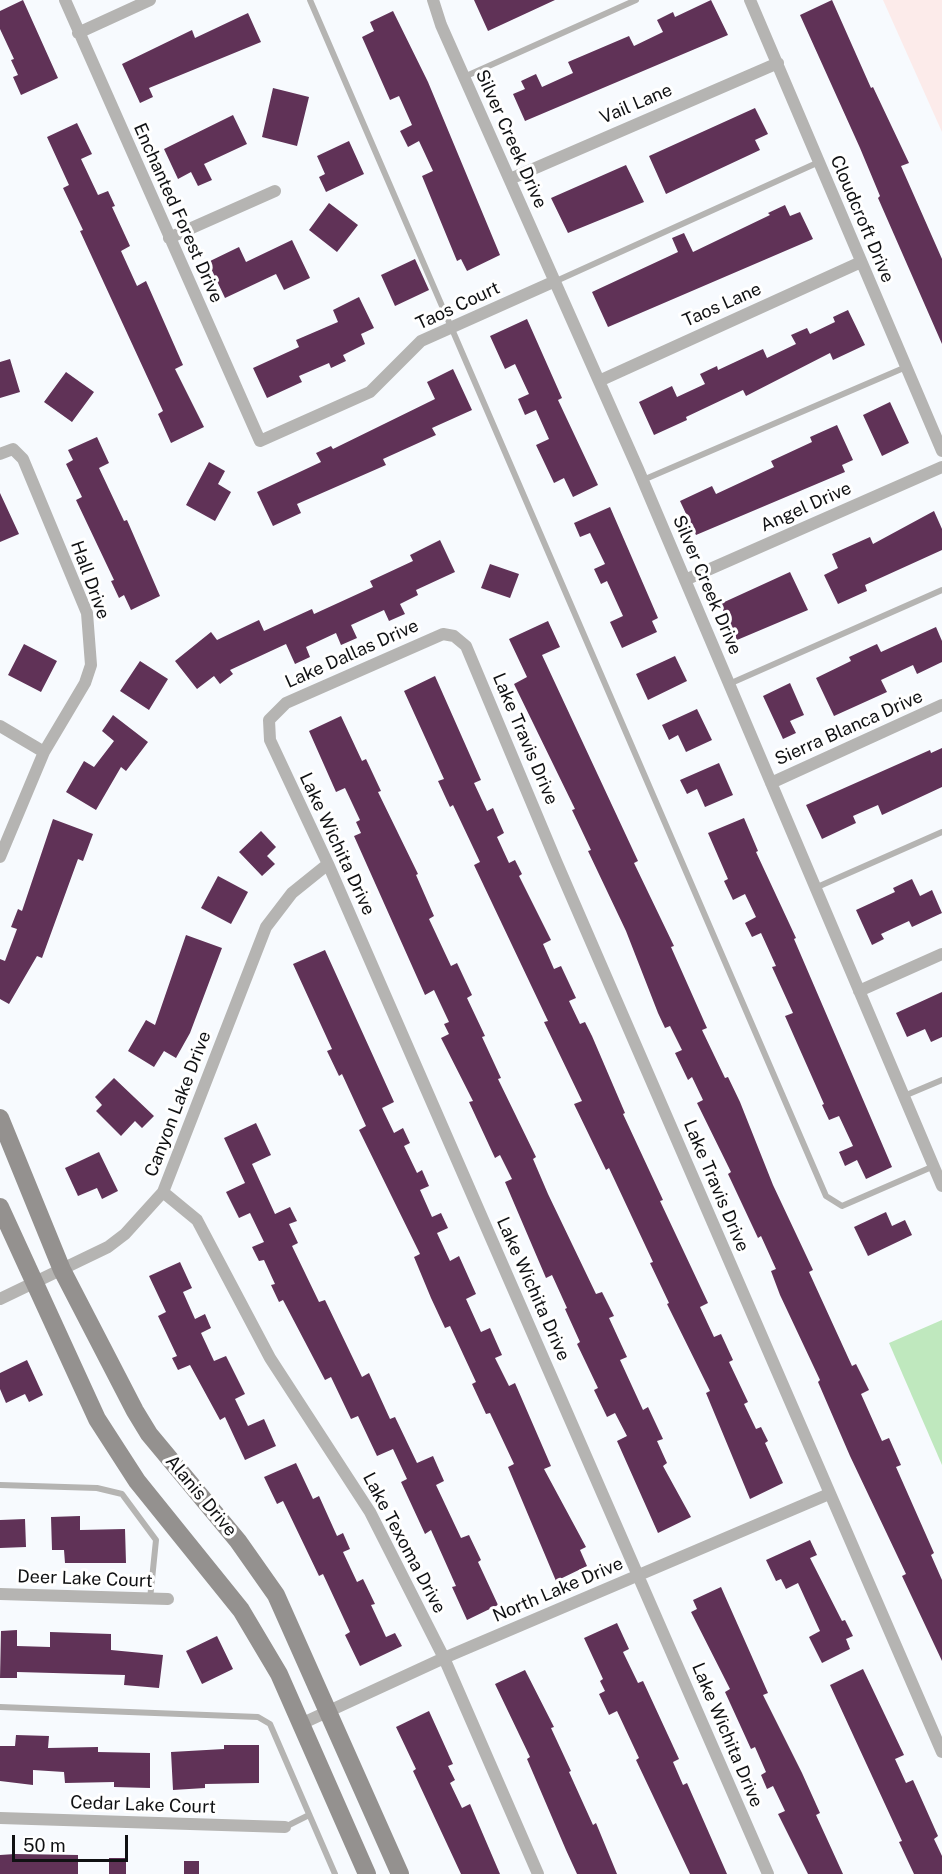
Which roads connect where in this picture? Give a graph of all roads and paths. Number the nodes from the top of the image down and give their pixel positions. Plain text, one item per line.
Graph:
1 (64, 0) edge
2 (150, 0) edge
3 (310, 0) edge
4 (433, 0) edge
5 (636, 0) edge
6 (750, 0) edge
7 (78, 33) junction
8 (778, 63) junction
9 (464, 77) junction
10 (819, 162) junction
11 (510, 179) junction
12 (275, 191) dead end
13 (169, 238) junction
14 (861, 262) junction
15 (554, 282) junction
16 (450, 326) junction
17 (906, 367) junction
18 (599, 381) junction
19 (260, 441) joint
20 (942, 451) edge
21 (0, 454) edge
22 (942, 466) edge
23 (643, 480) junction
24 (685, 580) junction
25 (942, 590) edge
26 (454, 636) joint
27 (729, 684) junction
28 (942, 705) edge
29 (269, 720) joint
30 (0, 726) edge
31 (44, 752) junction
32 (771, 783) junction
33 (942, 832) edge
34 (0, 857) edge
35 (328, 864) junction
36 (815, 888) junction
37 (942, 954) edge
38 (859, 991) junction
39 (942, 1080) edge
40 (904, 1096) junction
41 (0, 1118) edge
42 (934, 1166) junction
43 (942, 1186) edge
44 (163, 1192) junction
45 (0, 1207) edge
46 (62, 1270) junction
47 (35, 1285) junction
48 (0, 1299) edge
49 (0, 1485) edge
50 (829, 1494) junction
51 (638, 1575) junction
52 (0, 1594) edge
53 (150, 1599) junction
54 (168, 1599) dead end
55 (444, 1658) junction
56 (0, 1707) edge
57 (329, 1710) junction
58 (303, 1723) junction
59 (942, 1752) edge
60 (309, 1815) junction
61 (0, 1818) edge
62 (285, 1827) joint
63 (335, 1874) edge
64 (367, 1874) edge
65 (400, 1874) edge
66 (538, 1874) edge
67 (768, 1874) edge

1 - 7 street, Enchanted Forest Drive
2 - 7 street
3 - 16 lane
4 - 9 street, Silver Creek Drive
5 - 9 lane
6 - 8 street, Cloudcroft Drive
7 - 13 street, Enchanted Forest Drive
8 - 10 street, Cloudcroft Drive
8 - 11 street, Vail Lane
9 - 11 street, Silver Creek Drive
10 - 14 street, Cloudcroft Drive
10 - 15 lane
11 - 15 street, Silver Creek Drive
12 - 13 street
13 - 19 street, Enchanted Forest Drive
14 - 17 street, Cloudcroft Drive
14 - 18 street, Taos Lane
15 - 16 street, Taos Court
15 - 18 street, Silver Creek Drive
16 - 19 street, Taos Court
16 - 42 lane
17 - 20 street, Cloudcroft Drive
17 - 23 lane
18 - 23 street, Silver Creek Drive
21 - 31 street, Hall Drive
22 - 24 street, Angel Drive
23 - 24 street, Silver Creek Drive
24 - 27 street, Silver Creek Drive
25 - 27 lane
26 - 29 street, Lake Dallas Drive
26 - 50 street, Lake Travis Drive
27 - 32 street, Silver Creek Drive
28 - 32 street, Sierra Blanca Drive
29 - 35 street, Lake Wichita Drive
30 - 31 street
31 - 34 street, Hall Drive
32 - 36 street, Silver Creek Drive
33 - 36 lane
35 - 44 street, Canyon Lake Drive
35 - 51 street, Lake Wichita Drive
36 - 38 street, Silver Creek Drive
37 - 38 street
38 - 40 street, Silver Creek Drive
39 - 40 lane
40 - 42 street, Silver Creek Drive
41 - 46 main road, Alanis Drive
42 - 43 street, Silver Creek Drive
44 - 46 street, Canyon Lake Drive
44 - 55 street, Lake Texoma Drive
45 - 47 main road
46 - 47 street, Canyon Lake Drive
46 - 57 main road, Alanis Drive
47 - 48 street, Canyon Lake Drive
47 - 58 main road
49 - 53 lane
50 - 51 street, North Lake Drive
50 - 59 street, Lake Travis Drive
51 - 55 street, North Lake Drive
51 - 67 street, Lake Wichita Drive
52 - 53 street, Deer Lake Court
53 - 54 street, Deer Lake Court
55 - 57 street, North Lake Drive
55 - 66 street, Lake Texoma Drive
56 - 60 lane
57 - 58 street, North Lake Drive
57 - 65 main road, Alanis Drive
58 - 64 main road
60 - 62 lane
60 - 63 lane
61 - 62 street, Cedar Lake Court

